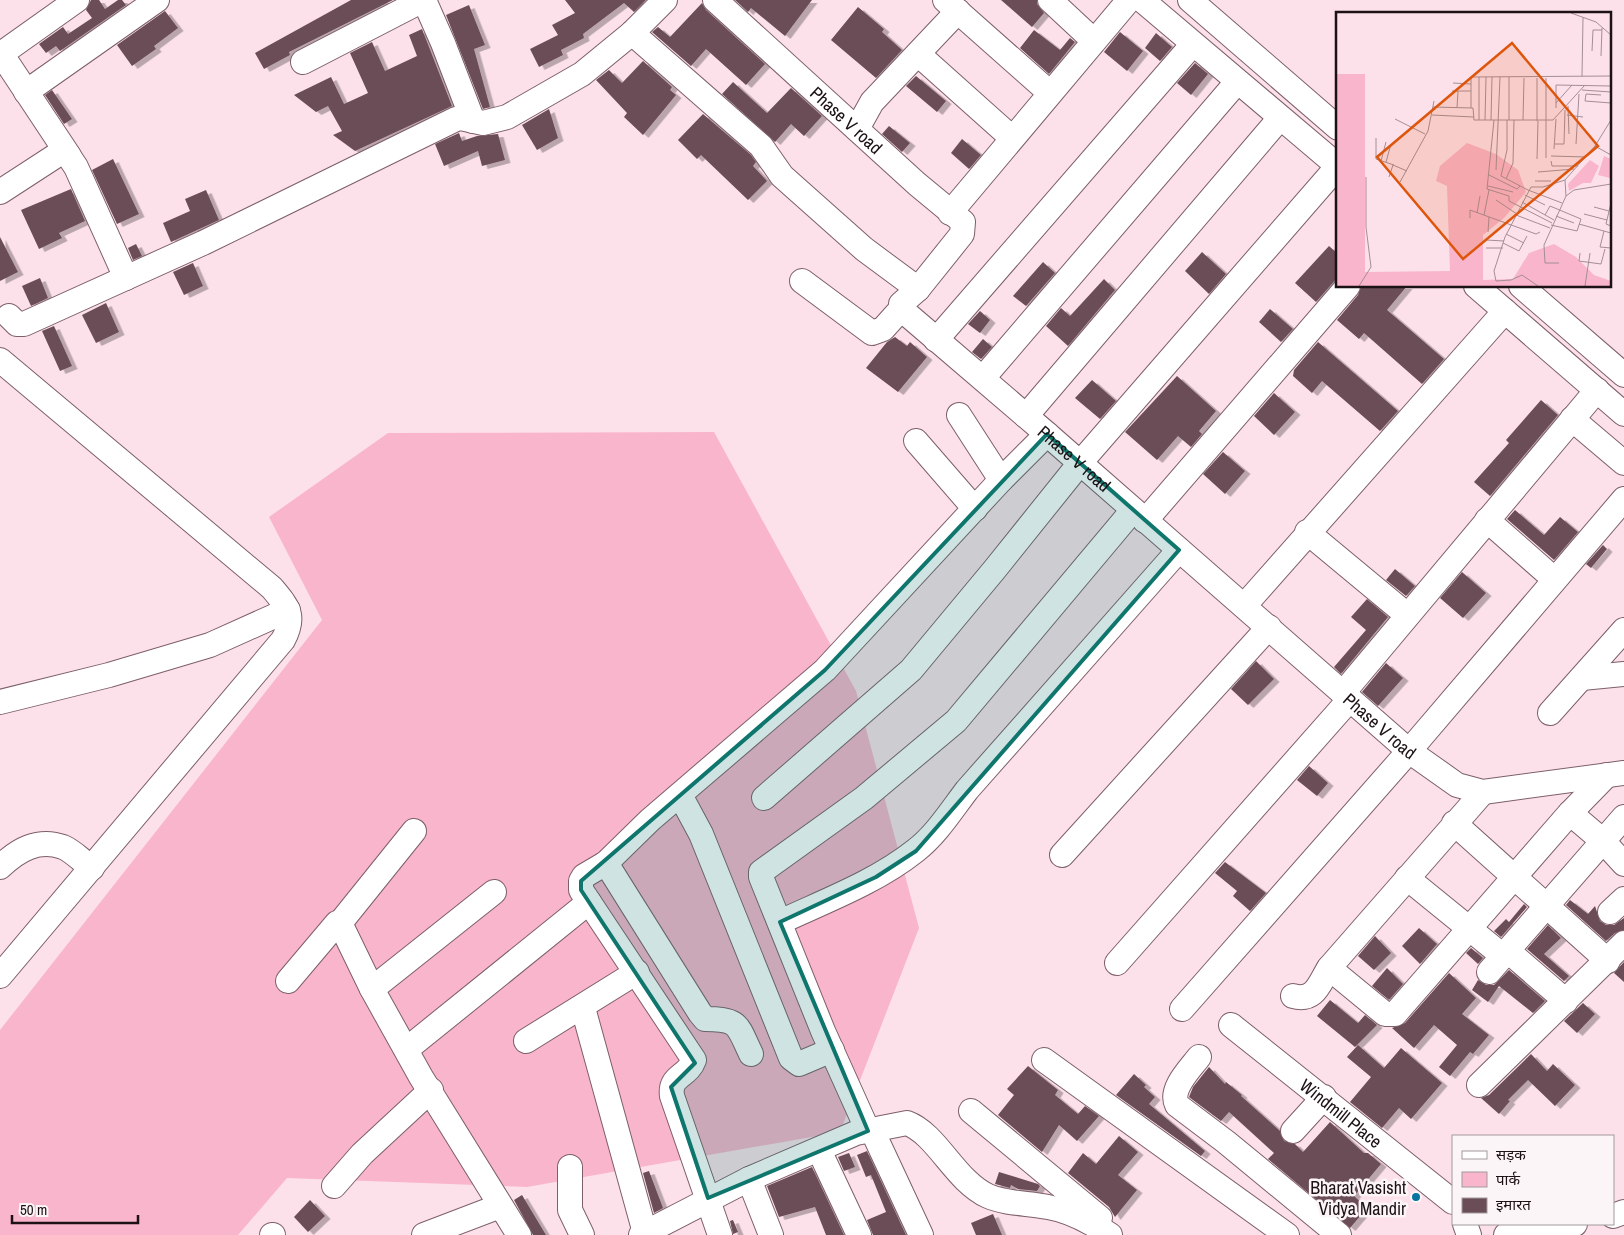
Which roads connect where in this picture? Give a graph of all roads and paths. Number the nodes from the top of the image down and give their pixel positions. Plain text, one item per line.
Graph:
1 (77, 0) edge
2 (157, 0) edge
3 (423, 0) edge
4 (665, 0) edge
5 (715, 0) edge
6 (1050, 0) edge
7 (1129, 0) edge
8 (1142, 0) edge
9 (1190, 0) edge
10 (951, 6) edge
11 (632, 33) junction
12 (1094, 41) junction
13 (1193, 44) junction
14 (1, 53) edge
15 (918, 54) junction
16 (303, 62) dead end
17 (1237, 82) junction
18 (26, 92) junction
19 (1050, 93) junction
20 (1280, 118) junction
21 (473, 121) junction
22 (1336, 126) edge
23 (857, 129) junction
24 (1012, 138) junction
25 (69, 156) junction
26 (1336, 164) edge
27 (1336, 168) edge
28 (0, 192) edge
29 (950, 213) junction
30 (126, 278) junction
31 (802, 280) dead end
32 (1346, 288) edge
33 (1478, 288) edge
34 (1523, 288) edge
35 (918, 289) junction
36 (901, 309) junction
37 (1505, 311) junction
38 (9, 316) dead end
39 (936, 340) junction
40 (0, 360) edge
41 (1624, 375) edge
42 (983, 378) junction
43 (1597, 390) junction
44 (1624, 414) edge
45 (959, 415) dead end
46 (1026, 416) junction
47 (1572, 419) junction
48 (1047, 434) junction
49 (916, 441) dead end
50 (1624, 462) edge
51 (1080, 463) junction
52 (1001, 480) junction
53 (1624, 499) edge
54 (974, 509) junction
55 (1139, 516) junction
56 (1487, 520) junction
57 (1307, 532) junction
58 (1179, 550) junction
59 (1554, 579) junction
60 (1244, 606) junction
61 (288, 610) junction
62 (1407, 615) junction
63 (1269, 627) junction
64 (1624, 630) edge
65 (1624, 674) edge
66 (1582, 678) junction
67 (1347, 696) junction
68 (0, 702) edge
69 (1550, 713) dead end
70 (1408, 751) junction
71 (1616, 774) edge
72 (1483, 792) junction
73 (680, 795) junction
74 (764, 798) dead end
75 (1570, 813) junction
76 (1624, 817) edge
77 (1454, 823) junction
78 (414, 831) dead end
79 (1603, 841) junction
80 (1062, 855) dead end
81 (606, 863) junction
82 (1624, 864) edge
83 (0, 867) edge
84 (92, 868) junction
85 (1514, 877) junction
86 (1407, 878) junction
87 (494, 892) dead end
88 (589, 902) junction
89 (1547, 906) junction
90 (780, 922) junction
91 (340, 923) junction
92 (1469, 928) junction
93 (1624, 943) edge
94 (1500, 960) junction
95 (1608, 961) junction
96 (1117, 963) dead end
97 (1329, 968) junction
98 (637, 972) junction
99 (0, 976) edge
100 (288, 981) dead end
101 (372, 989) junction
102 (1293, 996) dead end
103 (1566, 1001) junction
104 (583, 1008) junction
105 (1182, 1009) dead end
106 (1231, 1025) dead end
107 (782, 1040) junction
108 (526, 1041) dead end
109 (407, 1048) junction
110 (832, 1050) junction
111 (1199, 1057) dead end
112 (1044, 1060) dead end
113 (1479, 1085) dead end
114 (431, 1090) junction
115 (1324, 1097) junction
116 (971, 1111) dead end
117 (870, 1130) junction
118 (1294, 1131) dead end
119 (819, 1150) junction
120 (570, 1167) dead end
121 (749, 1179) junction
122 (334, 1186) dead end
123 (708, 1198) junction
124 (1452, 1201) edge
125 (500, 1206) junction
126 (1569, 1225) edge
127 (427, 1234) edge
128 (643, 1234) edge
129 (519, 1235) edge
130 (582, 1235) edge
131 (720, 1235) edge
132 (771, 1235) edge
133 (859, 1235) edge
134 (921, 1235) edge
135 (1110, 1235) edge
136 (1120, 1235) edge
137 (1287, 1235) edge
138 (1339, 1235) edge
139 (1506, 1235) edge

1 - 14 street
2 - 18 street
3 - 16 street
3 - 21 street
4 - 11 street
5 - 23 street, Phase V road
6 - 12 street
7 - 12 street
8 - 13 street
9 - 22 street
10 - 15 street
10 - 19 street
11 - 21 street
11 - 35 street
12 - 19 street
13 - 17 street
13 - 39 street
14 - 18 street
15 - 23 street
15 - 24 street
17 - 20 street
17 - 42 street
18 - 25 street
19 - 24 street
20 - 26 street
20 - 46 street
21 - 30 street
23 - 29 street, Phase V road
24 - 29 street
25 - 28 street
25 - 30 street
27 - 51 street
29 - 35 street, Phase V road
30 - 38 street
31 - 36 street
32 - 55 street
33 - 37 street
34 - 41 street
35 - 36 street, Phase V road
36 - 39 street, Phase V road
37 - 43 street
37 - 57 street
39 - 42 street, Phase V road
40 - 61 street
42 - 46 street, Phase V road
43 - 44 street
43 - 47 street
45 - 52 street
46 - 48 street, Phase V road
47 - 50 street
47 - 56 street
48 - 51 street, Phase V road
48 - 52 street
49 - 54 street
51 - 55 street, Phase V road
51 - 74 street
52 - 54 street
53 - 59 street
54 - 73 street
55 - 58 street, Phase V road
55 - 90 street
56 - 59 street
56 - 62 street
57 - 60 street
57 - 62 street
58 - 60 street, Phase V road
58 - 90 street
59 - 70 street
60 - 63 street, Phase V road
61 - 68 street
61 - 84 street
62 - 67 street
63 - 67 street, Phase V road
63 - 80 street
64 - 66 street
65 - 66 street
66 - 69 street
67 - 70 street, Phase V road
67 - 96 street
70 - 72 street, Phase V road
70 - 105 street
71 - 72 street, Phase V road
71 - 75 street
72 - 77 street
73 - 81 street
73 - 107 street
75 - 79 street
75 - 85 street
76 - 79 street
77 - 85 street
77 - 86 street
78 - 91 street
79 - 82 street
79 - 89 street
81 - 88 street
81 - 107 street
83 - 84 street
84 - 99 street
85 - 89 street
85 - 92 street
86 - 92 street
86 - 97 street
87 - 101 street
88 - 98 street
88 - 109 street
89 - 94 street
89 - 95 street
90 - 110 street
91 - 100 street
91 - 101 street
92 - 94 street
92 - 97 street
93 - 95 street
94 - 103 street
95 - 103 street
97 - 102 street
98 - 104 street
98 - 123 street
101 - 109 street
103 - 113 street
104 - 108 street
104 - 128 street
106 - 115 street, Windmill Place
107 - 110 street
109 - 114 street
110 - 117 street
111 - 138 street
112 - 137 street
114 - 122 street
114 - 125 street
115 - 118 street
115 - 124 street, Windmill Place
116 - 136 street
117 - 119 street
117 - 134 street
117 - 135 street
119 - 121 street
119 - 133 street
120 - 130 street
121 - 123 street
121 - 132 street
123 - 128 street
123 - 131 street
125 - 127 street
125 - 129 street
126 - 139 street

